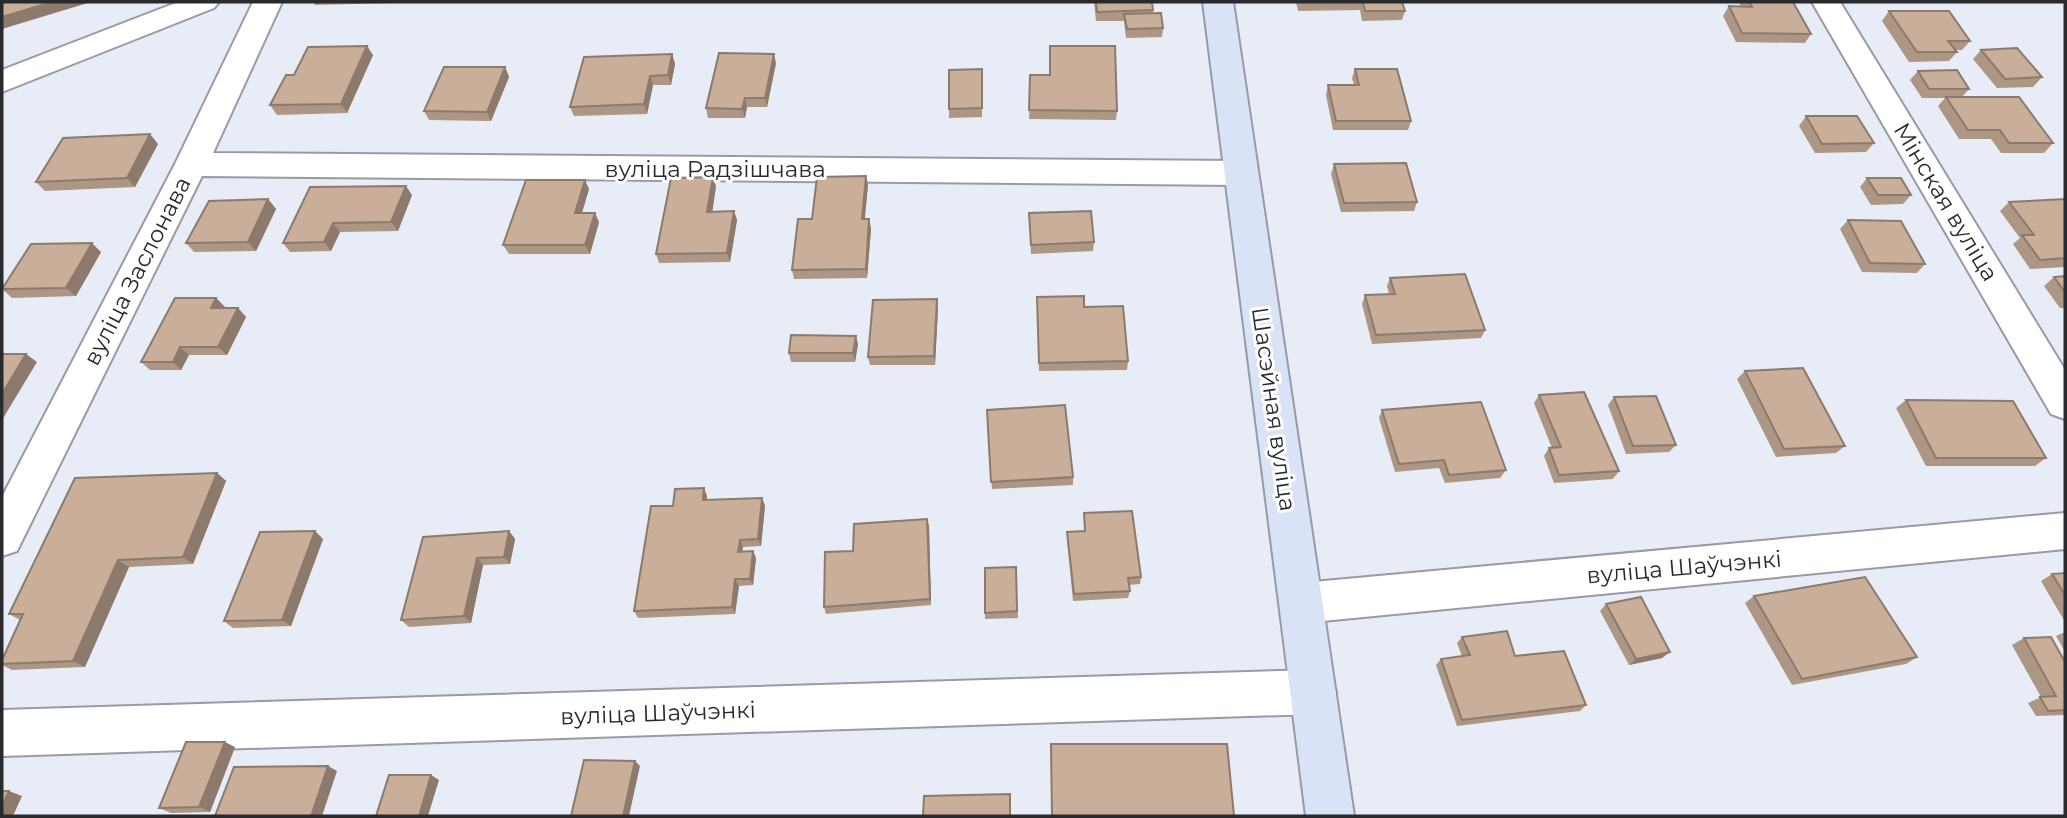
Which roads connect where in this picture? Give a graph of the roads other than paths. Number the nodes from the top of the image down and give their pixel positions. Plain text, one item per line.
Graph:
1 (204, 2) edge
2 (267, 2) edge
3 (1218, 2) edge
4 (1826, 2) edge
5 (2, 82) edge
6 (191, 164) junction
7 (1240, 173) junction
8 (2065, 403) edge
9 (2065, 531) edge
10 (2, 538) edge
11 (1302, 603) junction
12 (1314, 692) junction
13 (2, 733) edge
14 (1330, 816) edge

1 - 5 street
2 - 6 street, вуліца Заслонава
3 - 7 main road, Шасэйная вуліца
4 - 8 street, Мінская вуліца
6 - 7 street, вуліца Радзішчава
6 - 10 street, вуліца Заслонава
7 - 11 main road, Шасэйная вуліца
9 - 11 street, вуліца Шаўчэнкі
11 - 12 main road, Шасэйная вуліца
12 - 13 street, вуліца Шаўчэнкі
12 - 14 main road, Шасэйная вуліца

